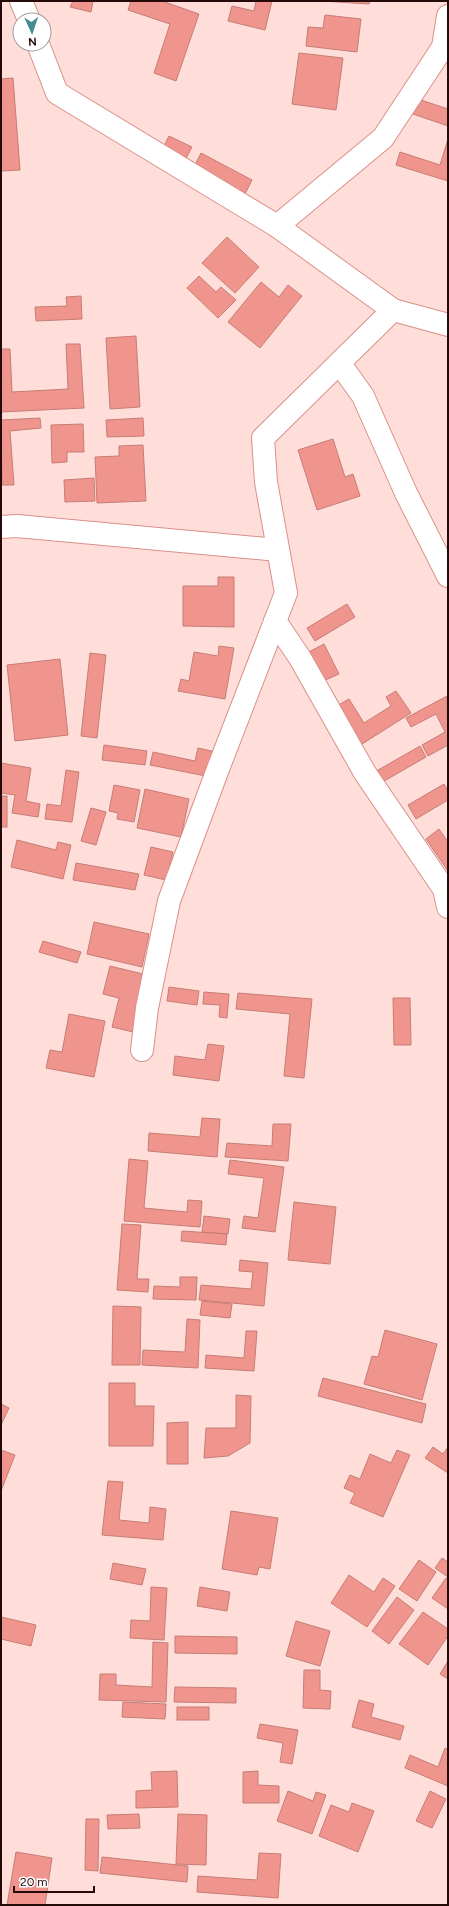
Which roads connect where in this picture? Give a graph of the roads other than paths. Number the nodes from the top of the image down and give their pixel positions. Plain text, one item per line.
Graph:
1 (21, 1) edge
2 (26, 12) edge
3 (448, 16) edge
4 (41, 52) edge
5 (277, 226) junction
6 (393, 310) junction
7 (448, 325) edge
8 (340, 364) junction
9 (1, 526) edge
10 (278, 550) junction
11 (448, 576) edge
12 (275, 621) junction
13 (448, 907) edge
14 (142, 1050) dead end

1 - 2 street
3 - 5 street
4 - 5 street
5 - 6 street
6 - 7 street
6 - 8 street
8 - 10 street
8 - 11 street
9 - 10 street
10 - 12 street
12 - 13 street
12 - 14 street

